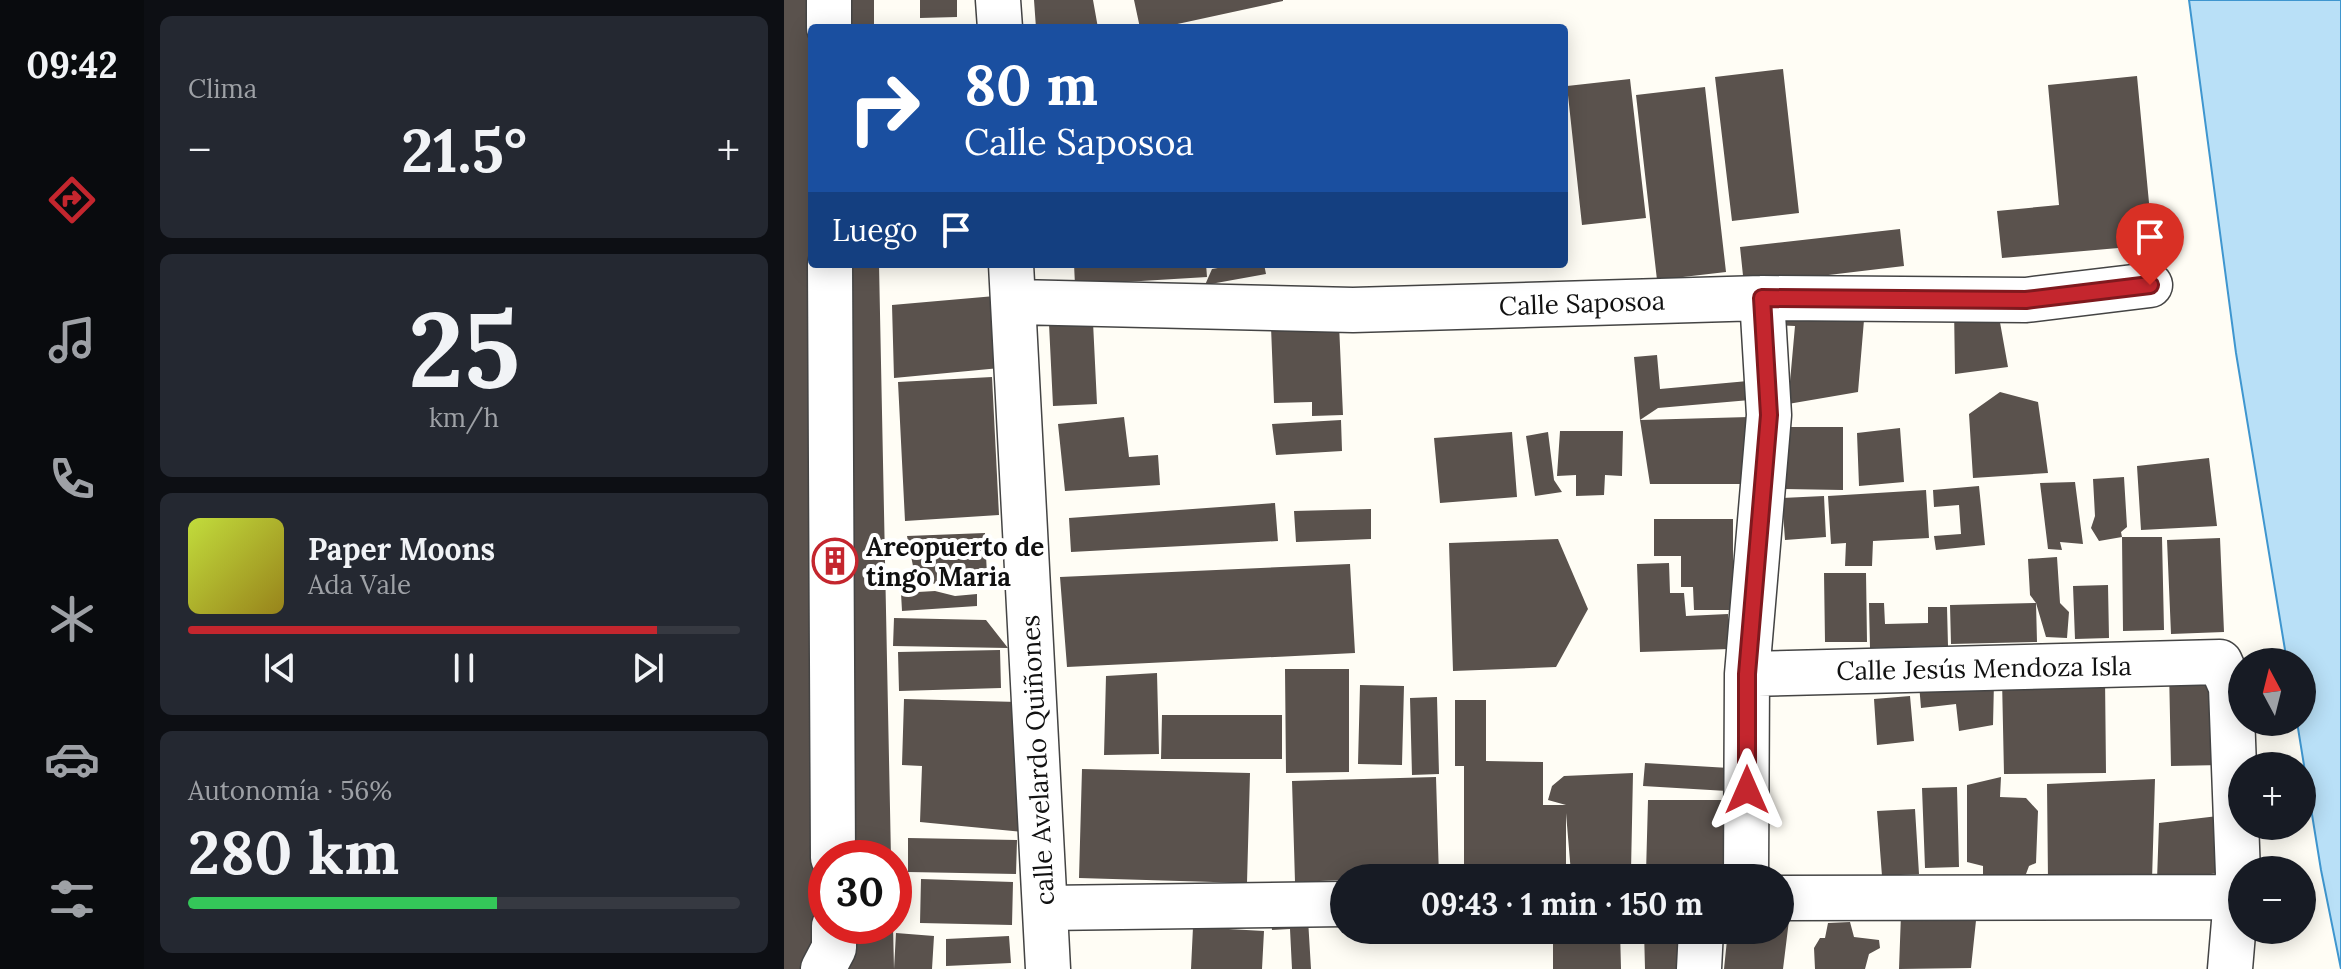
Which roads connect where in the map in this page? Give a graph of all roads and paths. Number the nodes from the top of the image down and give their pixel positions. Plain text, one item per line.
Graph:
1 (829, 0) edge
2 (998, 0) edge
3 (829, 24) edge
4 (1000, 24) edge
5 (830, 268) edge
6 (1012, 283) edge
7 (2150, 285) dead end
8 (1762, 298) junction
9 (1747, 674) junction
10 (833, 840) edge
11 (2237, 856) edge
12 (1746, 864) edge
13 (2228, 897) edge
14 (1794, 898) edge
15 (1330, 904) edge
16 (1046, 908) junction
17 (834, 944) edge
18 (1700, 944) edge
19 (2233, 944) edge
20 (823, 969) edge
21 (1048, 969) edge
22 (1699, 969) edge
23 (2230, 969) edge

1 - 3 street
2 - 4 street
5 - 10 street
6 - 8 street, Calle Saposoa
6 - 16 street, calle Avelardo Quiñones
7 - 8 street, Calle Saposoa
8 - 9 street
9 - 11 street, Calle Jesús Mendoza Isla
9 - 12 street
13 - 14 street
15 - 16 street
16 - 21 street, calle Avelardo Quiñones
17 - 20 street
18 - 22 street
19 - 23 street

